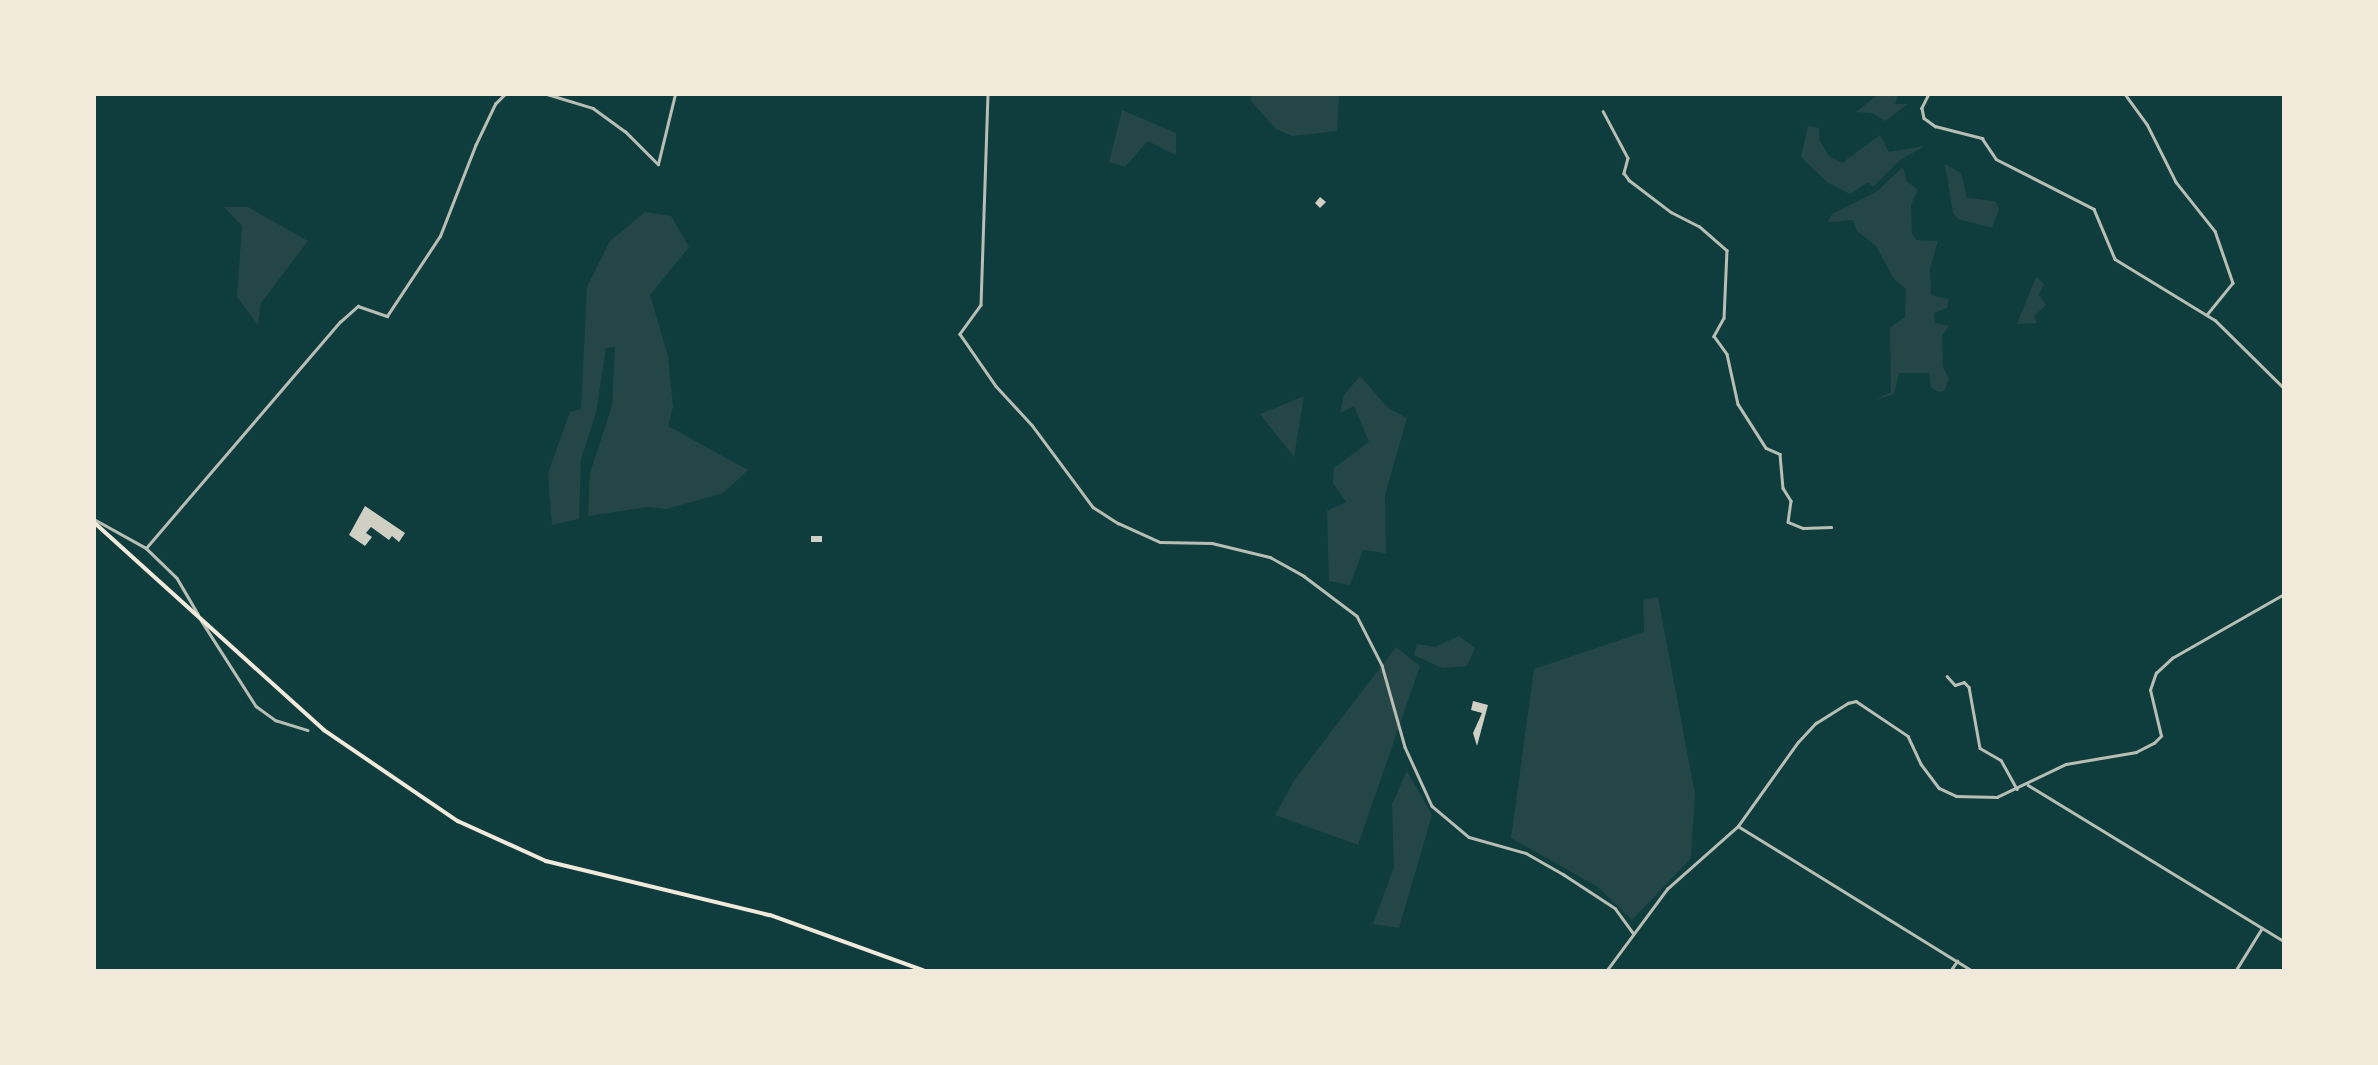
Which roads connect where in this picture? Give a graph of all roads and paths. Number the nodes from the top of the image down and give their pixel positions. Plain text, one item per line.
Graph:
1 (505, 94) edge
2 (547, 94) edge
3 (675, 94) edge
4 (988, 94) edge
5 (1929, 94) edge
6 (2125, 94) edge
7 (1603, 111) dead end
8 (2208, 315) junction
9 (2284, 388) edge
10 (94, 521) edge
11 (1831, 527) dead end
12 (146, 548) junction
13 (2284, 594) edge
14 (196, 611) junction
15 (1947, 676) dead end
16 (307, 730) dead end
17 (2028, 785) junction
18 (2017, 789) junction
19 (1738, 826) junction
20 (2263, 928) junction
21 (1633, 933) junction
22 (2284, 941) edge
23 (1957, 961) junction
24 (923, 971) edge
25 (1607, 971) edge
26 (1951, 971) edge
27 (1971, 971) edge
28 (2236, 971) edge

1 - 12 street
2 - 3 street
4 - 21 street
5 - 8 street
6 - 8 street
7 - 11 street
8 - 9 street
10 - 12 street
10 - 14 main road
12 - 14 street
13 - 17 street
14 - 16 street
14 - 24 main road
15 - 18 street
17 - 18 street
17 - 20 street
18 - 19 street
19 - 21 street
19 - 23 street
20 - 22 street
20 - 28 street
21 - 25 street
23 - 26 street
23 - 27 street

